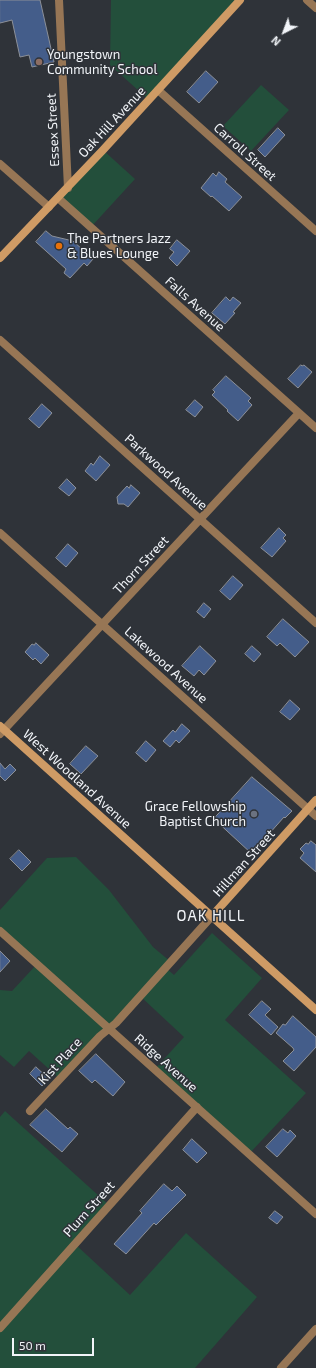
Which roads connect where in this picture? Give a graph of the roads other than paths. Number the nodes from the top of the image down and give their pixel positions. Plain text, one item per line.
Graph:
1 (59, 0) edge
2 (240, 0) edge
3 (307, 0) edge
4 (316, 8) edge
5 (158, 90) junction
6 (0, 164) edge
7 (68, 188) junction
8 (58, 198) junction
9 (49, 207) junction
10 (316, 231) edge
11 (0, 258) edge
12 (0, 340) edge
13 (299, 413) junction
14 (316, 428) edge
15 (200, 519) junction
16 (0, 533) edge
17 (316, 623) edge
18 (102, 624) junction
19 (1, 730) edge
20 (316, 800) edge
21 (309, 809) junction
22 (316, 816) edge
23 (212, 916) junction
24 (0, 931) edge
25 (316, 1010) edge
26 (108, 1028) junction
27 (197, 1107) junction
28 (30, 1111) dead end
29 (316, 1214) edge
30 (0, 1328) edge
31 (316, 1329) edge
32 (282, 1368) edge

1 - 7 street, Essex Street
2 - 5 street, Oak Hill Avenue
3 - 4 street
5 - 7 street, Oak Hill Avenue
5 - 10 street, Carroll Street
6 - 9 street
7 - 8 street, Oak Hill Avenue
8 - 9 street, Oak Hill Avenue
8 - 13 street, Falls Avenue
9 - 11 street, Oak Hill Avenue
12 - 15 street, Parkwood Avenue
13 - 14 street, Falls Avenue
13 - 15 street, Thorn Street
15 - 17 street, Parkwood Avenue
15 - 18 street, Thorn Street
16 - 18 street, Lakewood Avenue
18 - 19 street, Thorn Street
18 - 21 street, Lakewood Avenue
19 - 23 street, West Woodland Avenue
20 - 21 street, Hillman Street
21 - 22 street, Lakewood Avenue
21 - 23 street, Hillman Street
23 - 25 street, West Woodland Avenue
23 - 26 street, Hillman Street
24 - 26 street, Ridge Avenue
26 - 27 street, Ridge Avenue
26 - 28 street, Kist Place
27 - 29 street, Ridge Avenue
27 - 30 street, Plum Street
31 - 32 street

